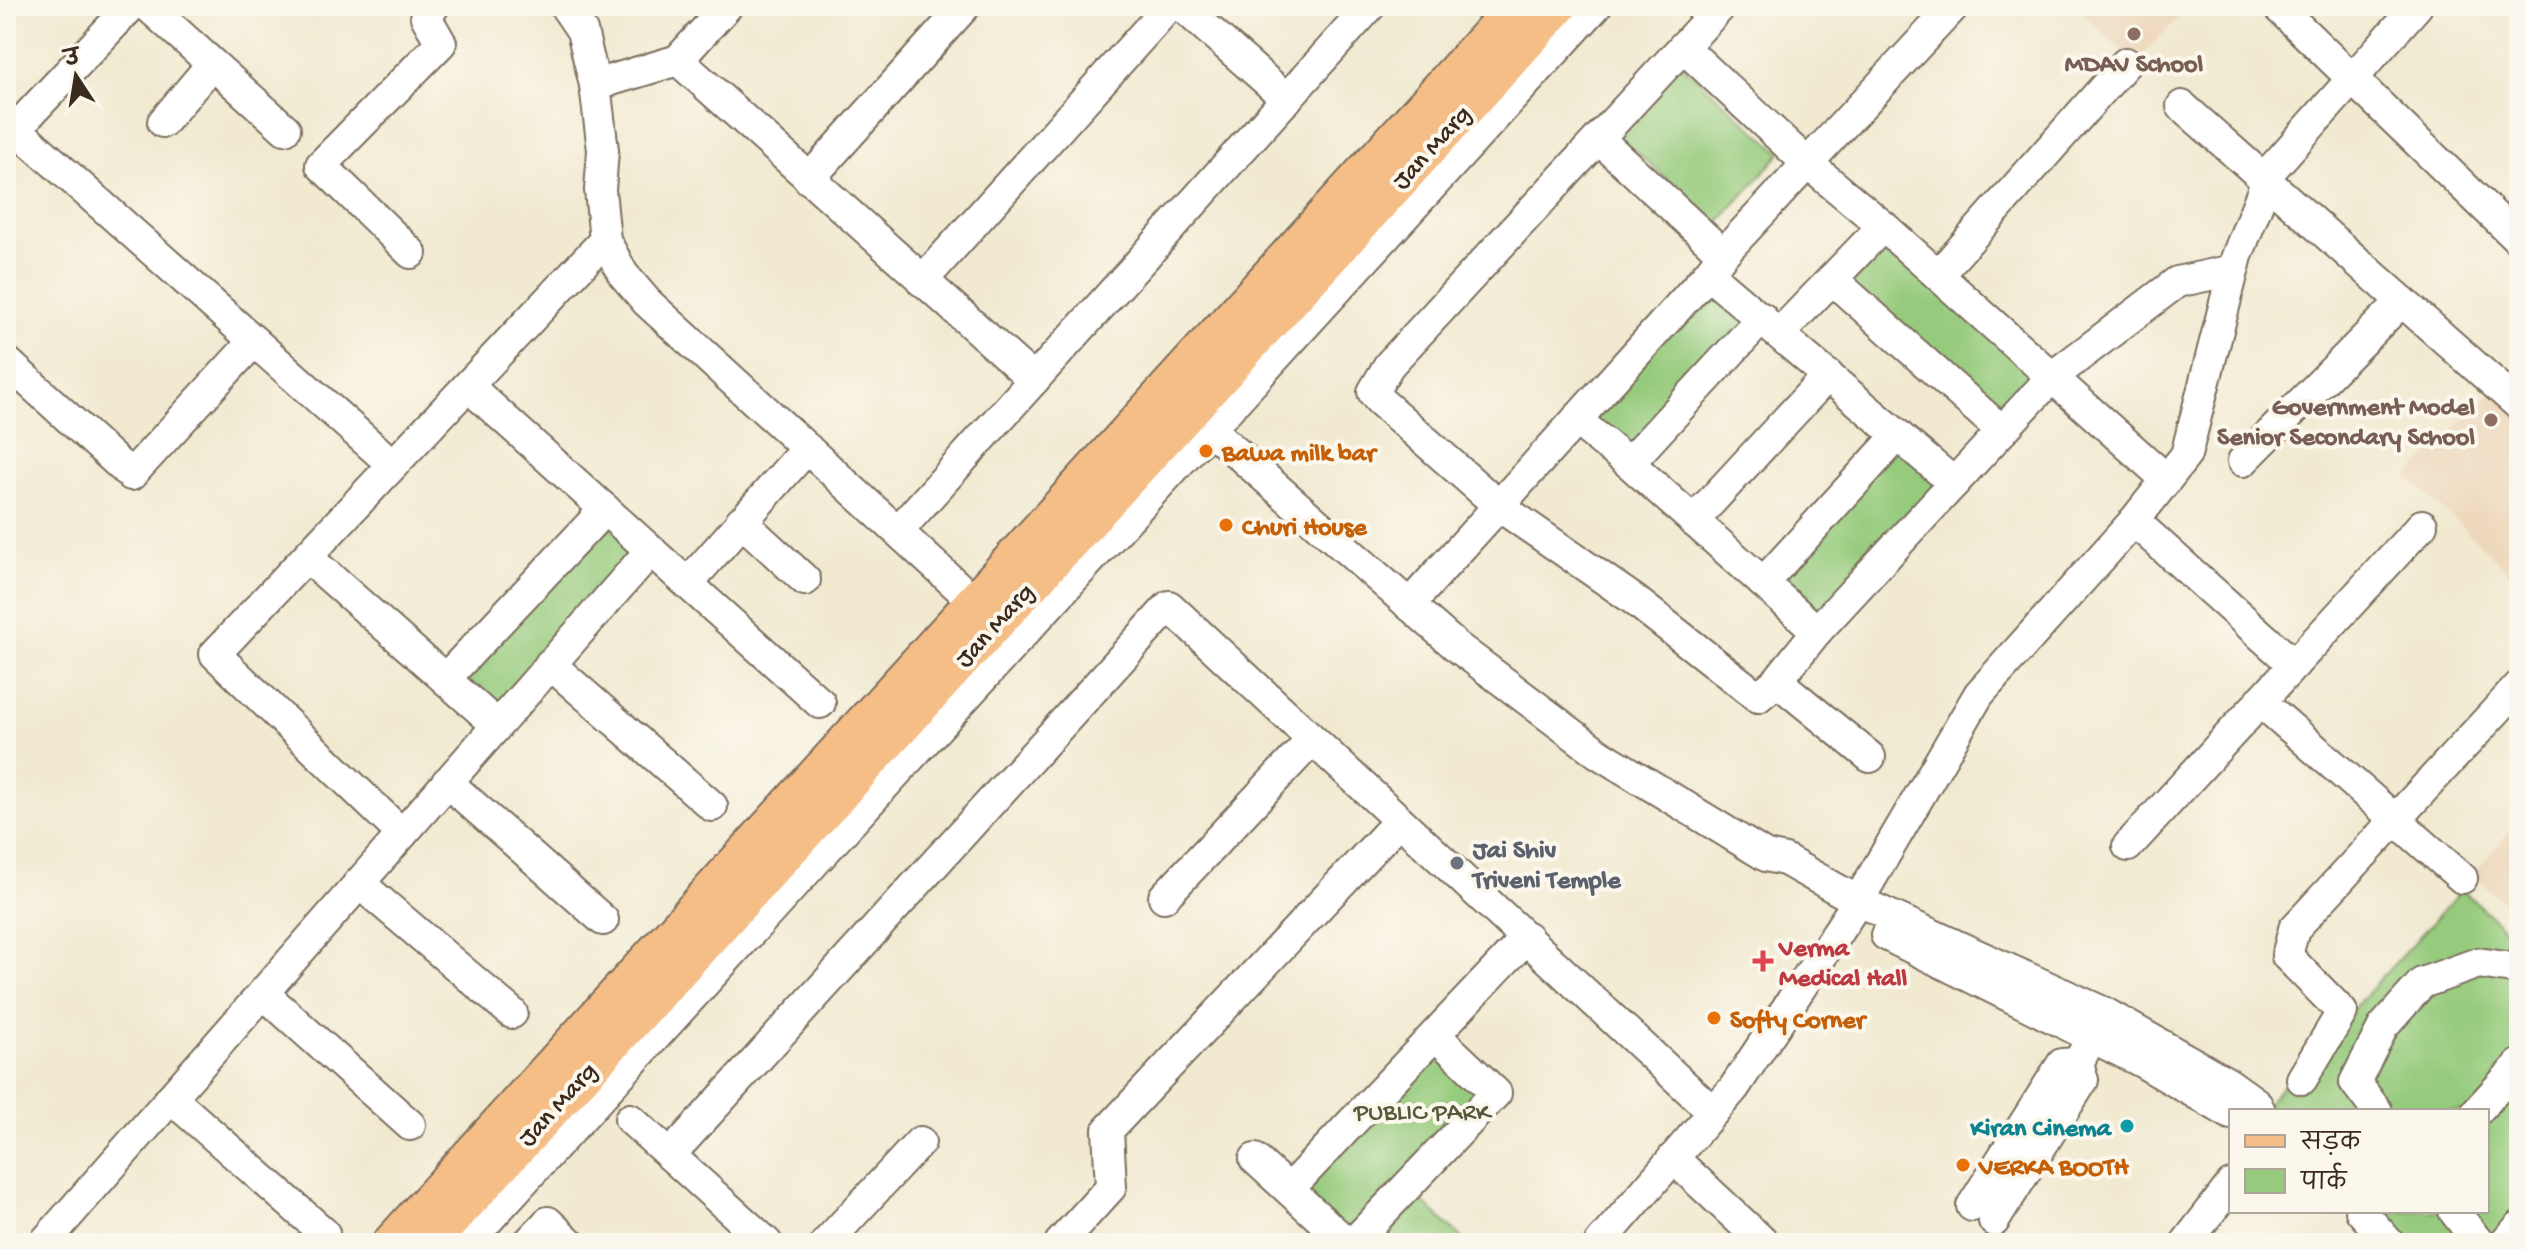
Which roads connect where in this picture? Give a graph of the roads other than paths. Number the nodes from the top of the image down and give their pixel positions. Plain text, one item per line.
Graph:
1 (131, 6) edge
2 (148, 6) edge
3 (434, 6) edge
4 (565, 6) edge
5 (727, 6) edge
6 (965, 6) edge
7 (1169, 6) edge
8 (1182, 6) edge
9 (1370, 6) edge
10 (1516, 6) edge
11 (1558, 6) edge
12 (1596, 6) edge
13 (1721, 6) edge
14 (1954, 6) edge
15 (2277, 6) edge
16 (2417, 6) edge
17 (1683, 47) junction
18 (678, 60) junction
19 (2126, 63) dead end
20 (212, 64) junction
21 (2351, 78) junction
22 (595, 85) junction
23 (1287, 99) junction
24 (2182, 106) dead end
25 (163, 122) dead end
26 (9, 129) edge
27 (285, 129) dead end
28 (1599, 139) junction
29 (1807, 163) junction
30 (809, 179) junction
31 (2268, 180) junction
32 (1883, 226) junction
33 (2519, 239) edge
34 (605, 240) junction
35 (411, 253) dead end
36 (1716, 264) junction
37 (2233, 270) junction
38 (1938, 275) junction
39 (1832, 279) junction
40 (922, 281) junction
41 (2402, 301) junction
42 (1771, 326) junction
43 (254, 341) junction
44 (6, 361) edge
45 (1828, 375) junction
46 (2052, 377) junction
47 (1034, 380) junction
48 (468, 386) junction
49 (2519, 405) edge
50 (1188, 410) junction
51 (1576, 420) junction
52 (2002, 431) junction
53 (1898, 435) junction
54 (807, 448) junction
55 (2243, 461) dead end
56 (1629, 463) junction
57 (393, 465) junction
58 (2166, 479) junction
59 (1954, 483) junction
60 (1499, 506) junction
61 (605, 509) junction
62 (741, 521) junction
63 (1693, 521) junction
64 (2134, 521) junction
65 (2422, 525) dead end
66 (898, 531) junction
67 (651, 550) junction
68 (307, 557) junction
69 (805, 580) dead end
70 (688, 583) junction
71 (1763, 583) junction
72 (1409, 605) junction
73 (986, 612) junction
74 (1817, 631) junction
75 (550, 664) junction
76 (2294, 665) junction
77 (445, 679) junction
78 (1777, 681) junction
79 (2519, 686) edge
80 (2260, 701) junction
81 (820, 703) dead end
82 (497, 725) junction
83 (1312, 740) junction
84 (1870, 757) dead end
85 (447, 782) junction
86 (712, 806) dead end
87 (2396, 820) junction
88 (1399, 821) junction
89 (402, 834) junction
90 (2128, 846) dead end
91 (2462, 878) dead end
92 (359, 883) junction
93 (1164, 897) dead end
94 (1853, 909) junction
95 (603, 920) dead end
96 (1527, 937) junction
97 (2519, 969) edge
98 (263, 993) junction
99 (512, 1013) dead end
100 (1435, 1035) junction
101 (2092, 1038) junction
102 (2519, 1065) edge
103 (2302, 1079) dead end
104 (171, 1098) junction
105 (2259, 1109) edge
106 (2375, 1109) edge
107 (2479, 1109) edge
108 (1713, 1112) junction
109 (2229, 1113) edge
110 (630, 1119) dead end
111 (410, 1125) dead end
112 (920, 1142) dead end
113 (670, 1155) junction
114 (1673, 1158) junction
115 (1255, 1159) dead end
116 (2229, 1188) edge
117 (1289, 1189) junction
118 (2363, 1213) edge
119 (2456, 1213) edge
120 (1983, 1214) dead end
121 (2519, 1227) edge
122 (324, 1233) dead end
123 (57, 1238) edge
124 (392, 1243) edge
125 (429, 1243) edge
126 (467, 1243) edge
127 (528, 1243) edge
128 (570, 1243) edge
129 (767, 1243) edge
130 (826, 1243) edge
131 (1060, 1243) edge
132 (1350, 1243) edge
133 (1600, 1243) edge
134 (1764, 1243) edge
135 (2186, 1243) edge
136 (2389, 1243) edge
137 (2479, 1243) edge
138 (2505, 1243) edge

1 - 26 street
2 - 20 street
3 - 35 street
4 - 22 street
5 - 18 street
6 - 30 street
7 - 40 street
8 - 23 street
9 - 23 street
10 - 50 main road, Jan Marg
11 - 50 main road, Jan Marg
12 - 50 street
13 - 17 street
14 - 29 street
15 - 21 street
16 - 21 street
17 - 28 street
17 - 29 street
18 - 22 street
18 - 30 street
19 - 38 street
20 - 25 street
20 - 27 street
21 - 31 street
21 - 33 street
22 - 34 street
23 - 47 street
24 - 31 street
26 - 43 street
28 - 36 street
28 - 60 street
29 - 32 street
29 - 36 street
30 - 40 street
31 - 37 street
31 - 41 street
32 - 38 street
32 - 39 street
34 - 48 street
34 - 54 street
36 - 42 street
36 - 51 street
37 - 46 street
37 - 58 street
38 - 46 street
39 - 42 street
39 - 52 street
40 - 47 street
41 - 49 street
41 - 55 street
42 - 45 street
42 - 56 street
43 - 44 street
43 - 57 street
45 - 53 street
45 - 63 street
46 - 52 street
46 - 58 street
47 - 66 street
48 - 57 street
48 - 61 street
50 - 72 street
50 - 73 main road, Jan Marg
50 - 126 street
51 - 56 street
51 - 60 street
52 - 59 street
53 - 59 street
53 - 71 street
54 - 62 street
54 - 66 street
56 - 63 street
57 - 68 street
58 - 64 street
59 - 74 street
60 - 72 street
60 - 78 street
61 - 67 street
61 - 77 street
62 - 69 street
62 - 70 street
63 - 71 street
64 - 76 street
64 - 94 street
65 - 76 street
66 - 73 street
67 - 70 street
67 - 75 street
68 - 77 street
68 - 89 street
70 - 81 street
71 - 74 street
72 - 94 street
73 - 124 main road, Jan Marg
73 - 125 main road, Jan Marg
74 - 78 street
75 - 82 street
75 - 86 street
76 - 80 street
77 - 82 street
78 - 84 street
79 - 87 street
80 - 87 street
80 - 90 street
82 - 85 street
83 - 88 street
83 - 93 street
83 - 113 street
85 - 89 street
85 - 95 street
87 - 91 street
87 - 103 street
88 - 96 street
88 - 131 street
89 - 92 street
92 - 98 street
92 - 99 street
94 - 101 street
94 - 108 street
96 - 100 street
96 - 108 street
97 - 106 street
98 - 104 street
98 - 111 street
100 - 117 street
100 - 132 street
101 - 105 street
101 - 109 street
101 - 120 street
102 - 107 street
104 - 122 street
104 - 123 street
108 - 114 street
110 - 113 street
112 - 130 street
113 - 129 street
114 - 133 street
114 - 134 street
115 - 117 street
116 - 135 street
117 - 132 street
118 - 136 street
119 - 137 street
121 - 138 street
127 - 128 street

